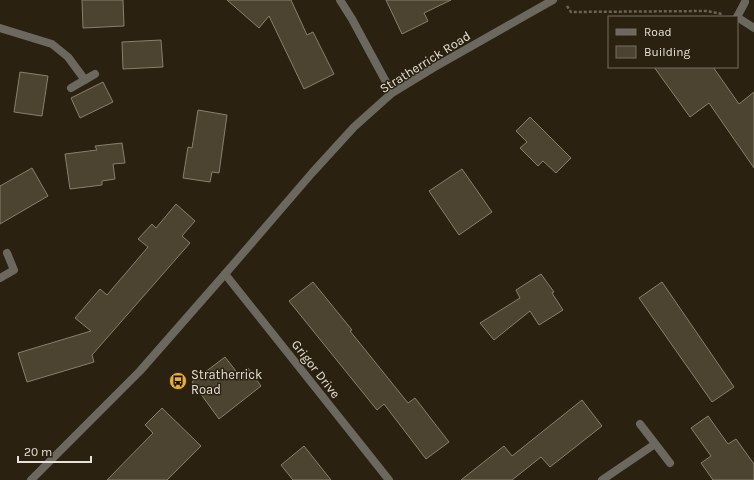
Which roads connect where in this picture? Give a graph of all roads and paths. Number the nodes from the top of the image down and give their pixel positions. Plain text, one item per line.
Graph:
1 (340, 0) edge
2 (553, 0) edge
3 (564, 0) edge
4 (744, 2) dead end
5 (737, 16) edge
6 (738, 17) edge
7 (0, 28) edge
8 (754, 28) edge
9 (95, 74) dead end
10 (85, 80) junction
11 (71, 88) dead end
12 (392, 93) junction
13 (7, 253) dead end
14 (225, 274) junction
15 (0, 278) edge
16 (640, 424) dead end
17 (655, 444) junction
18 (670, 463) dead end
19 (31, 480) edge
20 (389, 480) edge
21 (602, 480) edge

1 - 12 street
2 - 12 street, Stratherrick Road
3 - 5 path
4 - 5 street
6 - 8 street
7 - 10 street
9 - 10 street
10 - 11 street
12 - 14 street, Stratherrick Road
13 - 15 street
14 - 19 street, Stratherrick Road
14 - 20 street, Grigor Drive
16 - 17 street
17 - 18 street
17 - 21 street

